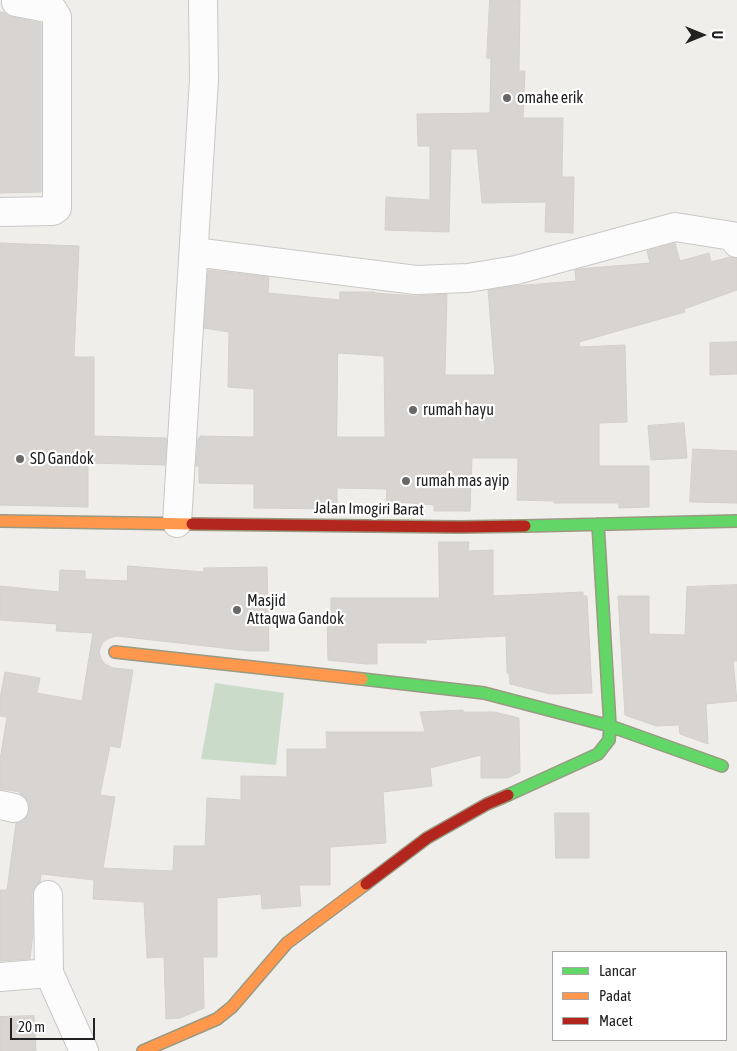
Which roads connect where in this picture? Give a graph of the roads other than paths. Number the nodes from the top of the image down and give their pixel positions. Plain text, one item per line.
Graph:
1 (203, 0) edge
2 (11, 1) edge
3 (0, 212) edge
4 (737, 244) edge
5 (194, 252) junction
6 (0, 521) edge
7 (737, 521) edge
8 (177, 523) junction
9 (598, 524) junction
10 (115, 652) dead end
11 (610, 726) junction
12 (722, 766) dead end
13 (48, 895) dead end
14 (48, 972) junction
15 (0, 977) edge
16 (84, 1051) edge
17 (143, 1051) edge

1 - 5 street
2 - 3 street
4 - 5 street
5 - 8 street
6 - 8 street, Jalan Imogiri Barat
7 - 9 street, Jalan Imogiri Barat
8 - 9 street, Jalan Imogiri Barat
9 - 11 street
10 - 11 street
11 - 12 street
11 - 17 street
13 - 14 street
14 - 15 street
14 - 16 street

